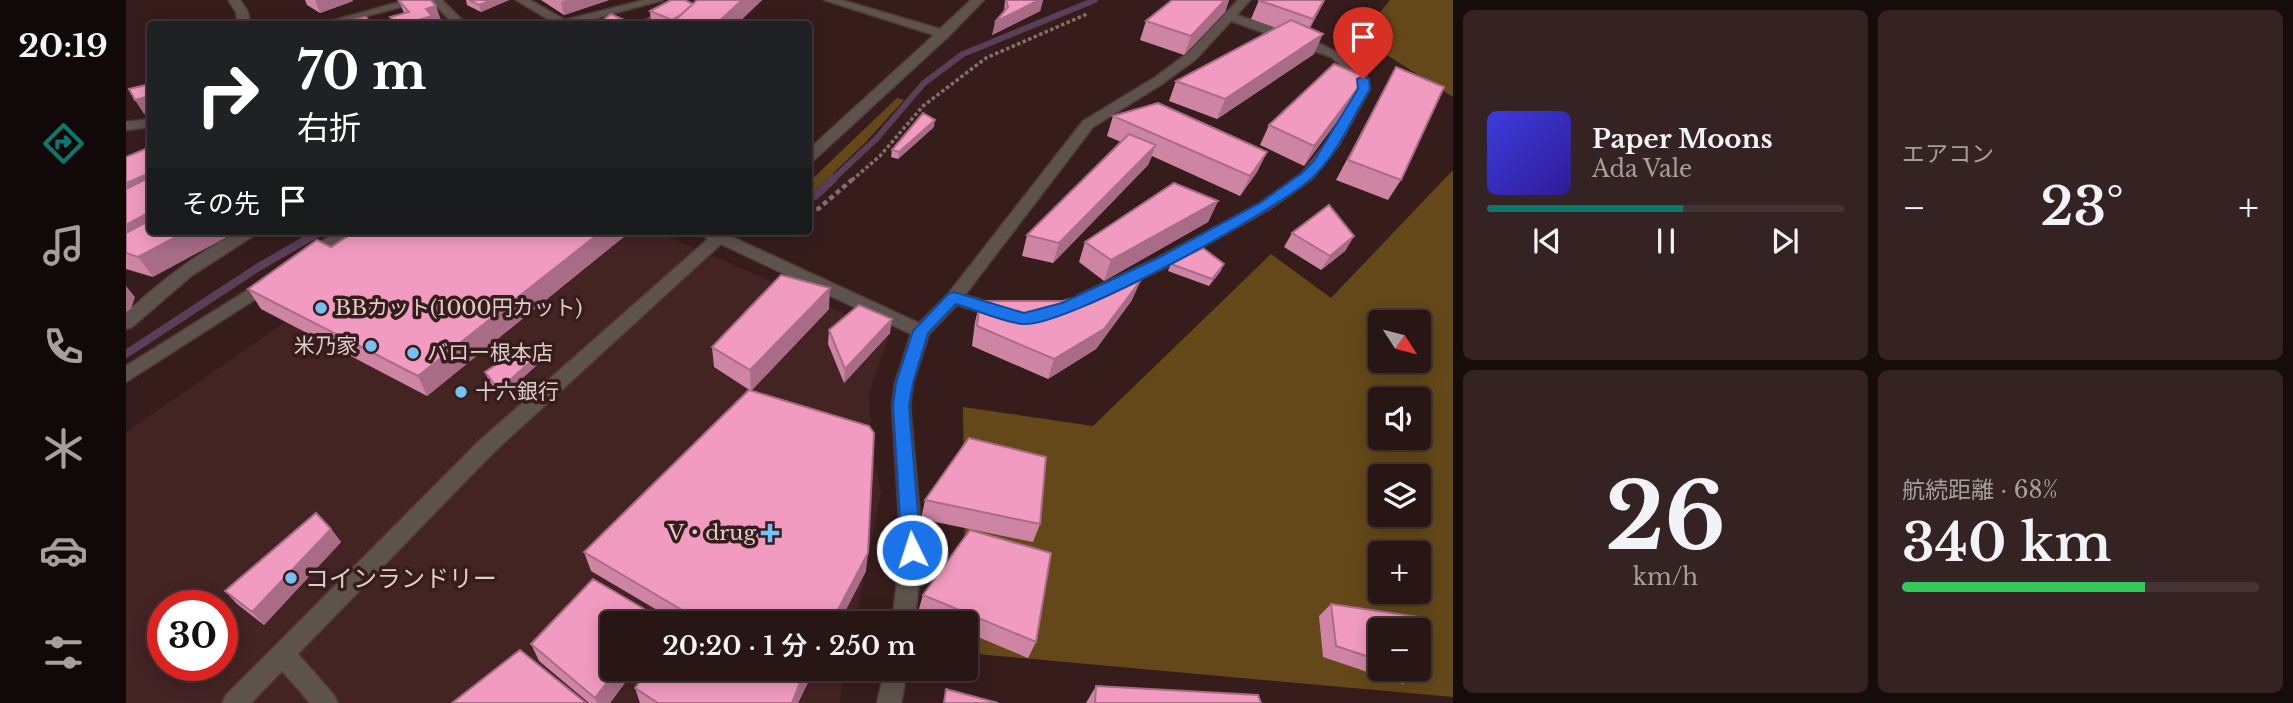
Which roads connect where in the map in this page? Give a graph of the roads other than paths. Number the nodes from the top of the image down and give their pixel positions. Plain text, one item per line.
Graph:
1 (234, 0) edge
2 (421, 0) edge
3 (436, 0) edge
4 (522, 0) edge
5 (657, 0) edge
6 (830, 0) edge
7 (978, 0) edge
8 (1244, 0) edge
9 (378, 5) edge
10 (1229, 16) junction
11 (244, 21) edge
12 (334, 21) edge
13 (457, 21) edge
14 (558, 21) edge
15 (575, 21) edge
16 (944, 34) junction
17 (147, 123) edge
18 (126, 126) edge
19 (812, 154) edge
20 (244, 235) edge
21 (343, 235) edge
22 (715, 235) edge
23 (721, 235) edge
24 (954, 298) junction
25 (1067, 307) edge
26 (1012, 315) edge
27 (126, 323) edge
28 (921, 331) junction
29 (126, 375) edge
30 (904, 611) edge
31 (282, 654) junction
32 (894, 681) edge
33 (234, 703) edge
34 (327, 703) edge
35 (889, 703) edge

1 - 11 street
2 - 9 street
3 - 13 street
4 - 14 street
5 - 15 street
6 - 16 street
7 - 16 street
8 - 10 street
9 - 12 street
10 - 24 street
10 - 25 street
16 - 19 street
17 - 18 street
20 - 27 street
21 - 29 street
22 - 31 street
23 - 28 street
24 - 26 street
24 - 28 street
28 - 30 street
31 - 33 street
31 - 34 street
32 - 35 street

